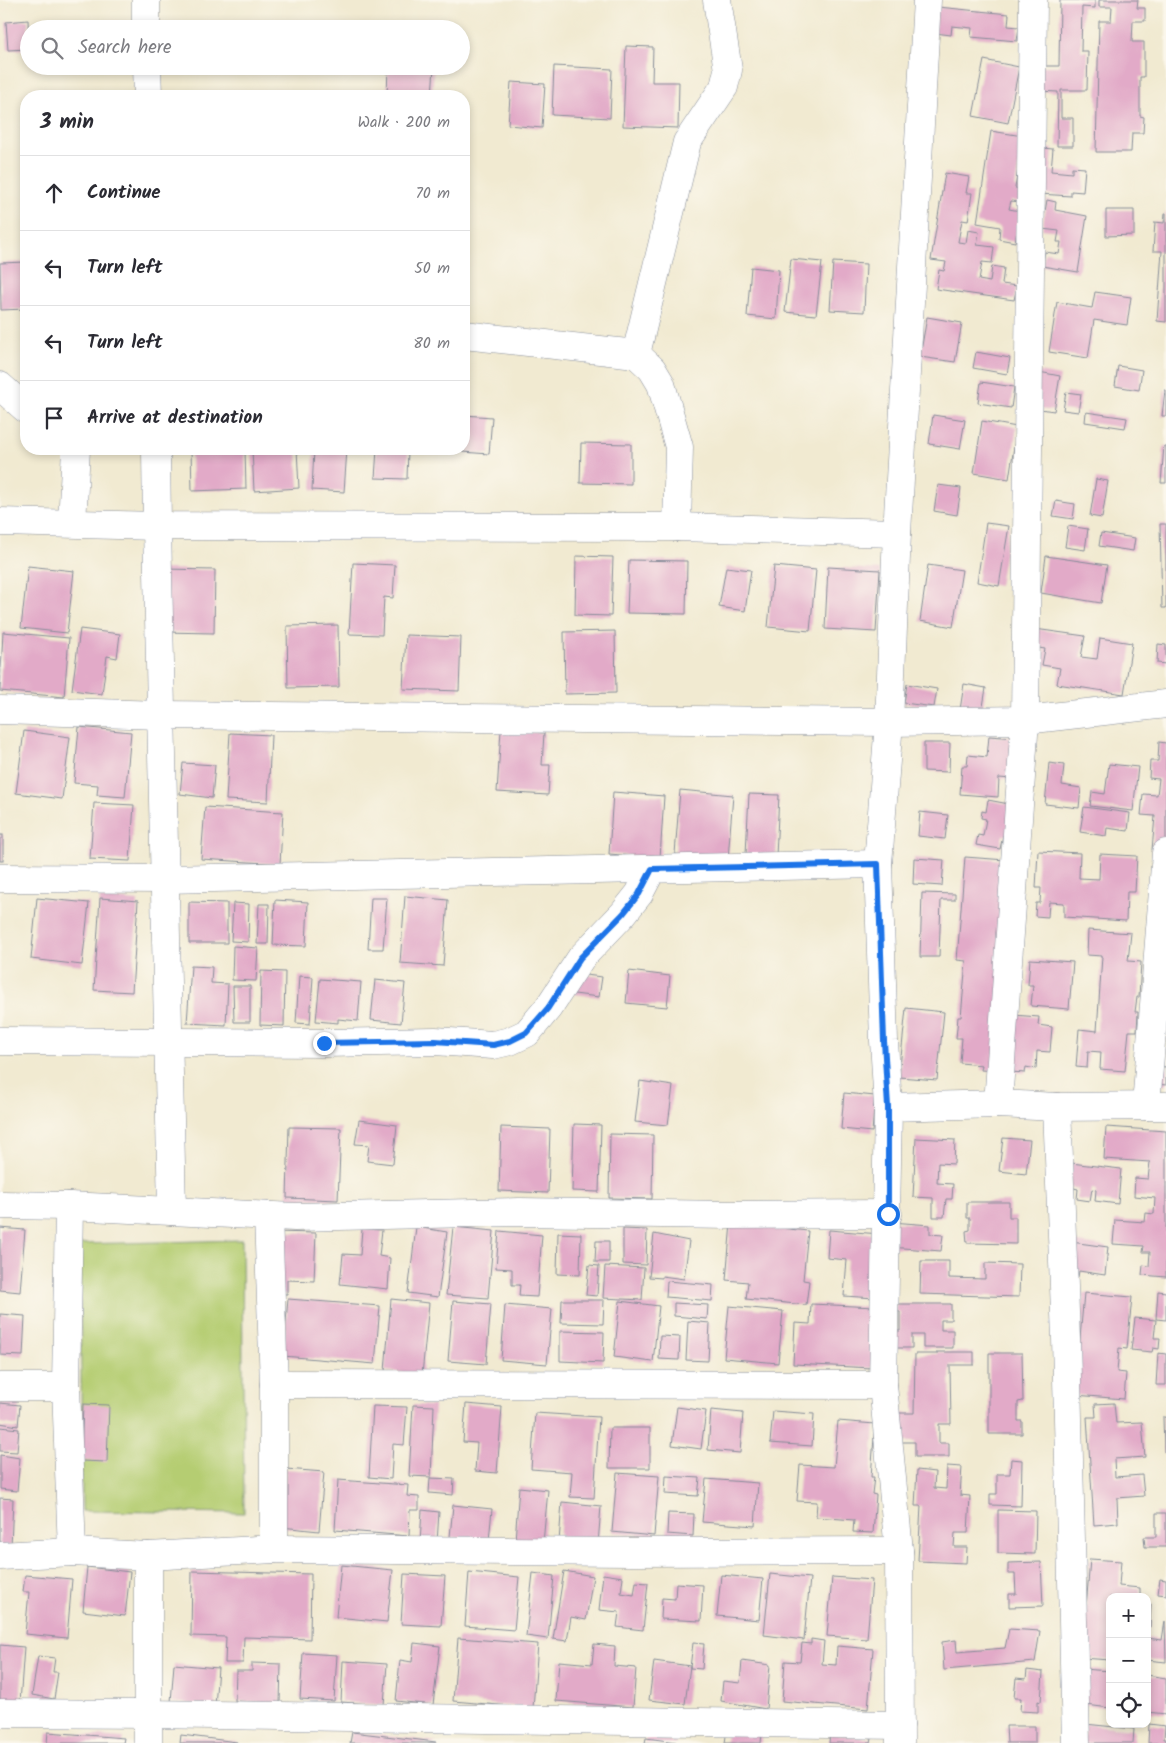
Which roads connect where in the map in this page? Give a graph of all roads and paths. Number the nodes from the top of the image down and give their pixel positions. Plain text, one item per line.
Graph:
1 (146, 0) edge
2 (717, 0) edge
3 (927, 0) edge
4 (1033, 0) edge
5 (146, 20) edge
6 (148, 75) edge
7 (148, 90) edge
8 (470, 336) edge
9 (636, 354) junction
10 (0, 386) edge
11 (20, 404) edge
12 (76, 455) edge
13 (156, 455) edge
14 (0, 522) edge
15 (72, 523) junction
16 (156, 526) junction
17 (677, 527) junction
18 (897, 533) junction
19 (1166, 704) edge
20 (0, 710) edge
21 (161, 715) junction
22 (1026, 720) junction
23 (889, 722) junction
24 (1166, 853) edge
25 (878, 864) junction
26 (652, 869) junction
27 (0, 878) edge
28 (164, 879) junction
29 (168, 1041) junction
30 (0, 1042) edge
31 (998, 1104) junction
32 (1156, 1106) edge
33 (888, 1107) junction
34 (1057, 1107) junction
35 (0, 1205) edge
36 (69, 1206) junction
37 (172, 1211) junction
38 (888, 1214) junction
39 (268, 1216) junction
40 (274, 1384) junction
41 (883, 1385) junction
42 (0, 1387) edge
43 (66, 1387) junction
44 (274, 1549) junction
45 (899, 1551) junction
46 (72, 1552) junction
47 (0, 1556) edge
48 (148, 1556) junction
49 (0, 1713) edge
50 (148, 1714) junction
51 (900, 1734) edge
52 (148, 1743) edge
53 (1076, 1743) edge

1 - 5 street
2 - 9 street
3 - 18 street
4 - 22 street
6 - 7 street
8 - 9 street
9 - 17 street
10 - 11 street
12 - 15 street
13 - 16 street
14 - 15 street
15 - 16 street
16 - 17 street
16 - 21 street
17 - 18 street
18 - 23 street
19 - 22 street
20 - 21 street
21 - 23 street
21 - 28 street
22 - 23 street
22 - 31 street
23 - 25 street
24 - 32 street
25 - 26 street
25 - 33 street
26 - 28 street
26 - 29 street
27 - 28 street
28 - 29 street
29 - 30 street
29 - 37 street
31 - 33 street
31 - 34 street
32 - 34 street
33 - 38 street
34 - 53 street
35 - 36 street
36 - 37 street
36 - 43 street
37 - 39 street
38 - 39 street
38 - 41 street
39 - 40 street
40 - 41 street
40 - 44 street
41 - 45 street
42 - 43 street
43 - 46 street
44 - 45 street
44 - 48 street
45 - 51 street
46 - 47 street
46 - 48 street
48 - 50 street
49 - 50 street
50 - 51 street
50 - 52 street

